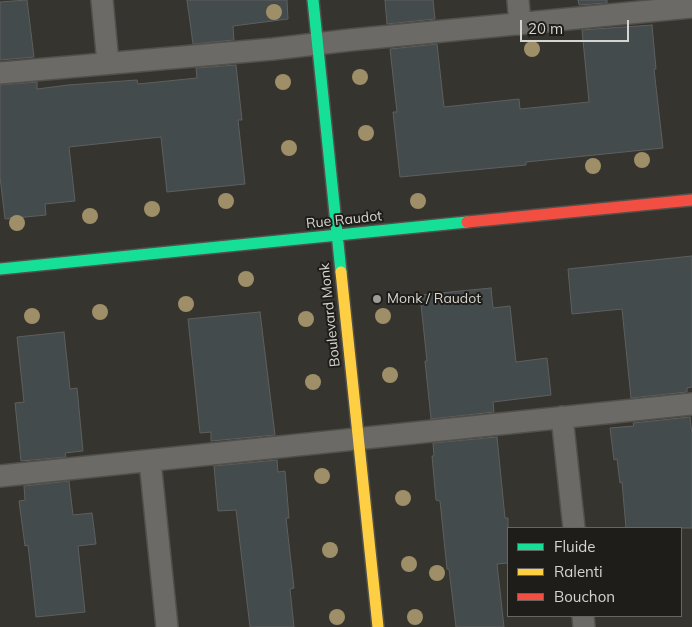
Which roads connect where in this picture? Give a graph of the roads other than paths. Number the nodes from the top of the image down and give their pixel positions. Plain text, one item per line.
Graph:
1 (102, 0) edge
2 (313, 0) edge
3 (518, 0) edge
4 (692, 7) edge
5 (520, 24) junction
6 (317, 44) junction
7 (108, 63) junction
8 (0, 73) edge
9 (692, 200) edge
10 (337, 236) junction
11 (0, 269) edge
12 (692, 404) edge
13 (562, 417) junction
14 (358, 438) junction
15 (150, 460) junction
16 (0, 476) edge
17 (574, 527) edge
18 (167, 627) edge
19 (378, 627) edge

1 - 7 lane
2 - 6 street, Boulevard Monk
3 - 5 lane
4 - 5 lane
5 - 6 lane
6 - 7 lane
6 - 10 street, Boulevard Monk
7 - 8 lane
9 - 10 street, Rue Raudot
10 - 11 street, Rue Raudot
10 - 14 street, Boulevard Monk
12 - 13 lane
13 - 14 lane
13 - 17 lane
14 - 15 lane
14 - 19 street, Boulevard Monk
15 - 16 lane
15 - 18 lane

